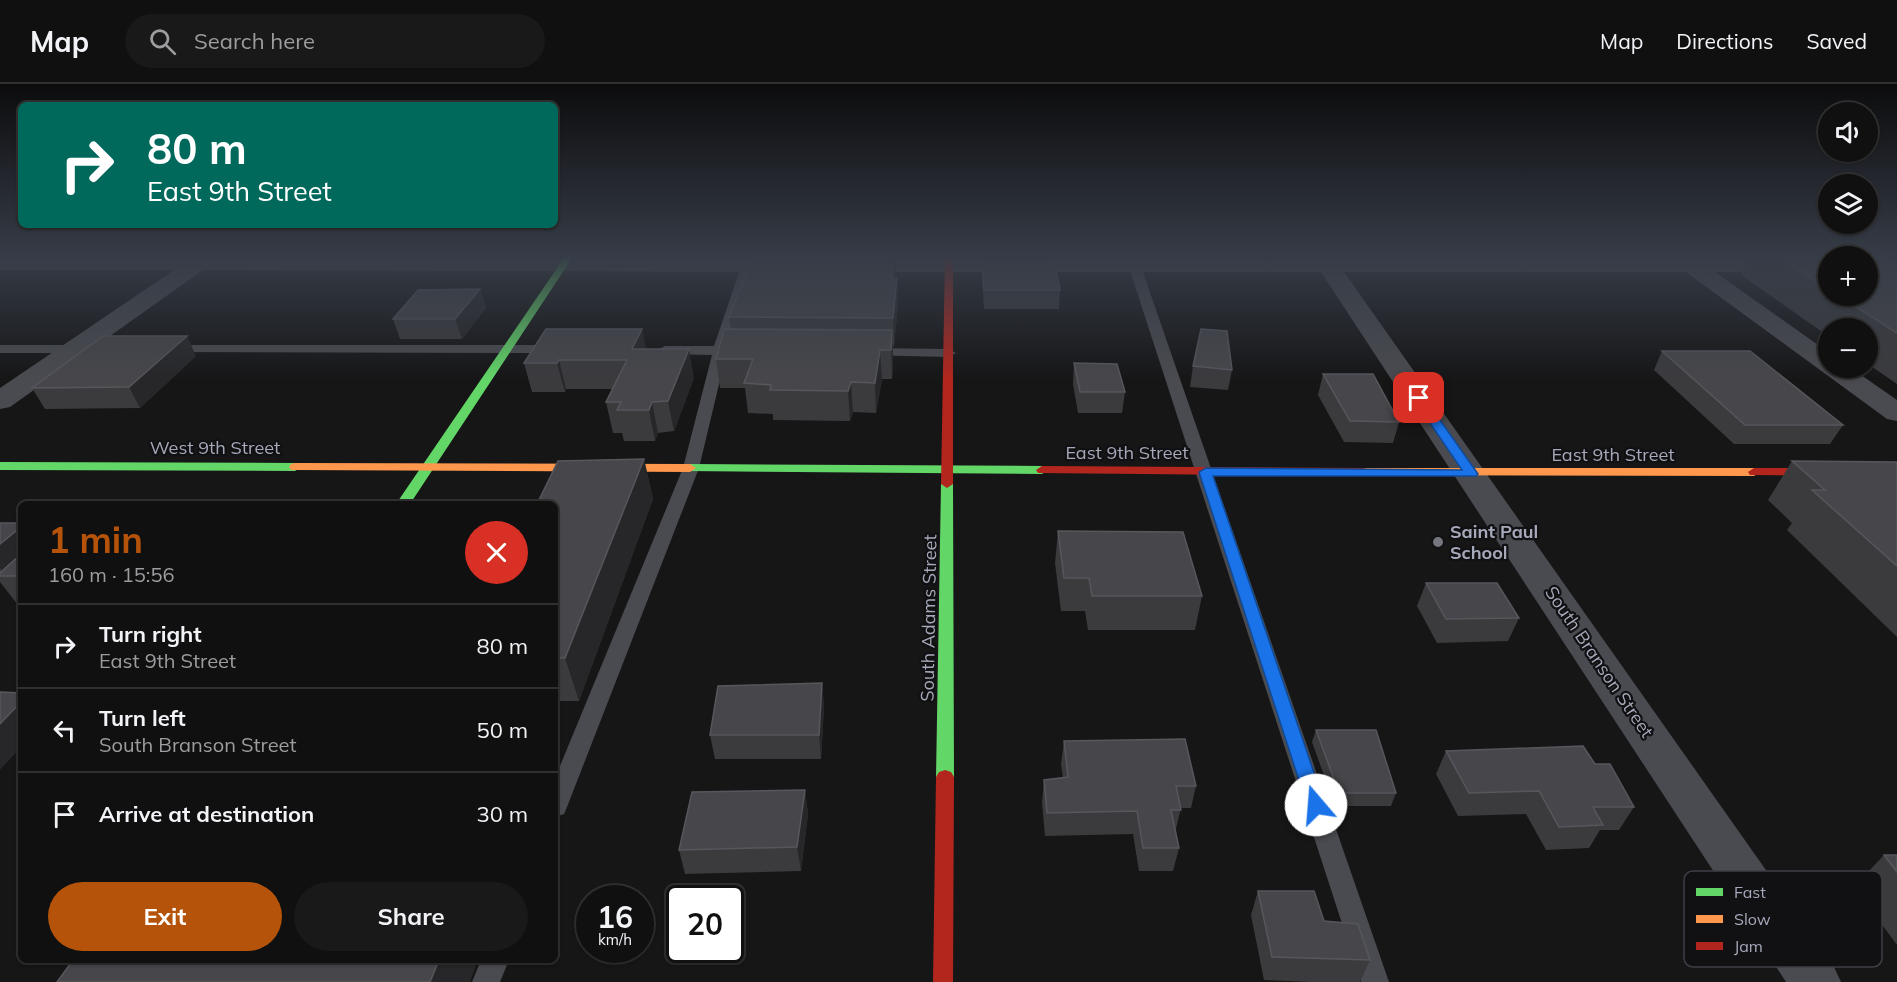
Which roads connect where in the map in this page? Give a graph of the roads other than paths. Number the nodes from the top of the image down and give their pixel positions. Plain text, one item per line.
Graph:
1 (155, 297) edge
2 (542, 297) edge
3 (737, 297) edge
4 (949, 297) edge
5 (1145, 297) edge
6 (1349, 297) edge
7 (1736, 297) edge
8 (0, 349) edge
9 (87, 349) junction
10 (157, 349) edge
11 (507, 349) junction
12 (566, 349) edge
13 (649, 350) edge
14 (720, 350) junction
15 (754, 351) edge
16 (857, 352) edge
17 (949, 353) junction
18 (1818, 356) edge
19 (1848, 378) edge
20 (0, 401) edge
21 (1897, 413) edge
22 (0, 466) edge
23 (429, 466) junction
24 (691, 468) junction
25 (948, 470) junction
26 (1206, 472) junction
27 (1897, 472) edge
28 (1471, 474) junction
29 (405, 501) edge
30 (558, 800) edge
31 (1740, 871) edge
32 (494, 963) edge
33 (1805, 967) edge
34 (486, 982) edge
35 (943, 982) edge
36 (1375, 982) edge
37 (1815, 982) edge

1 - 9 street
2 - 11 street
3 - 14 lane
4 - 17 street, South Adams Street
5 - 26 lane
6 - 28 street, South Branson Street
7 - 18 street
8 - 9 lane
9 - 20 street
10 - 11 lane
11 - 12 lane
11 - 23 street
13 - 14 lane
14 - 15 lane
14 - 24 lane
16 - 17 lane
17 - 25 street, South Adams Street
19 - 21 street
22 - 23 street, West 9th Street
23 - 24 street, East 9th Street
23 - 29 street
24 - 25 street, East 9th Street
24 - 30 lane
25 - 26 street, East 9th Street
25 - 35 street, South Adams Street
26 - 28 street, East 9th Street
26 - 36 lane
27 - 28 street, East 9th Street
28 - 31 street, South Branson Street
32 - 34 lane
33 - 37 street, South Branson Street

